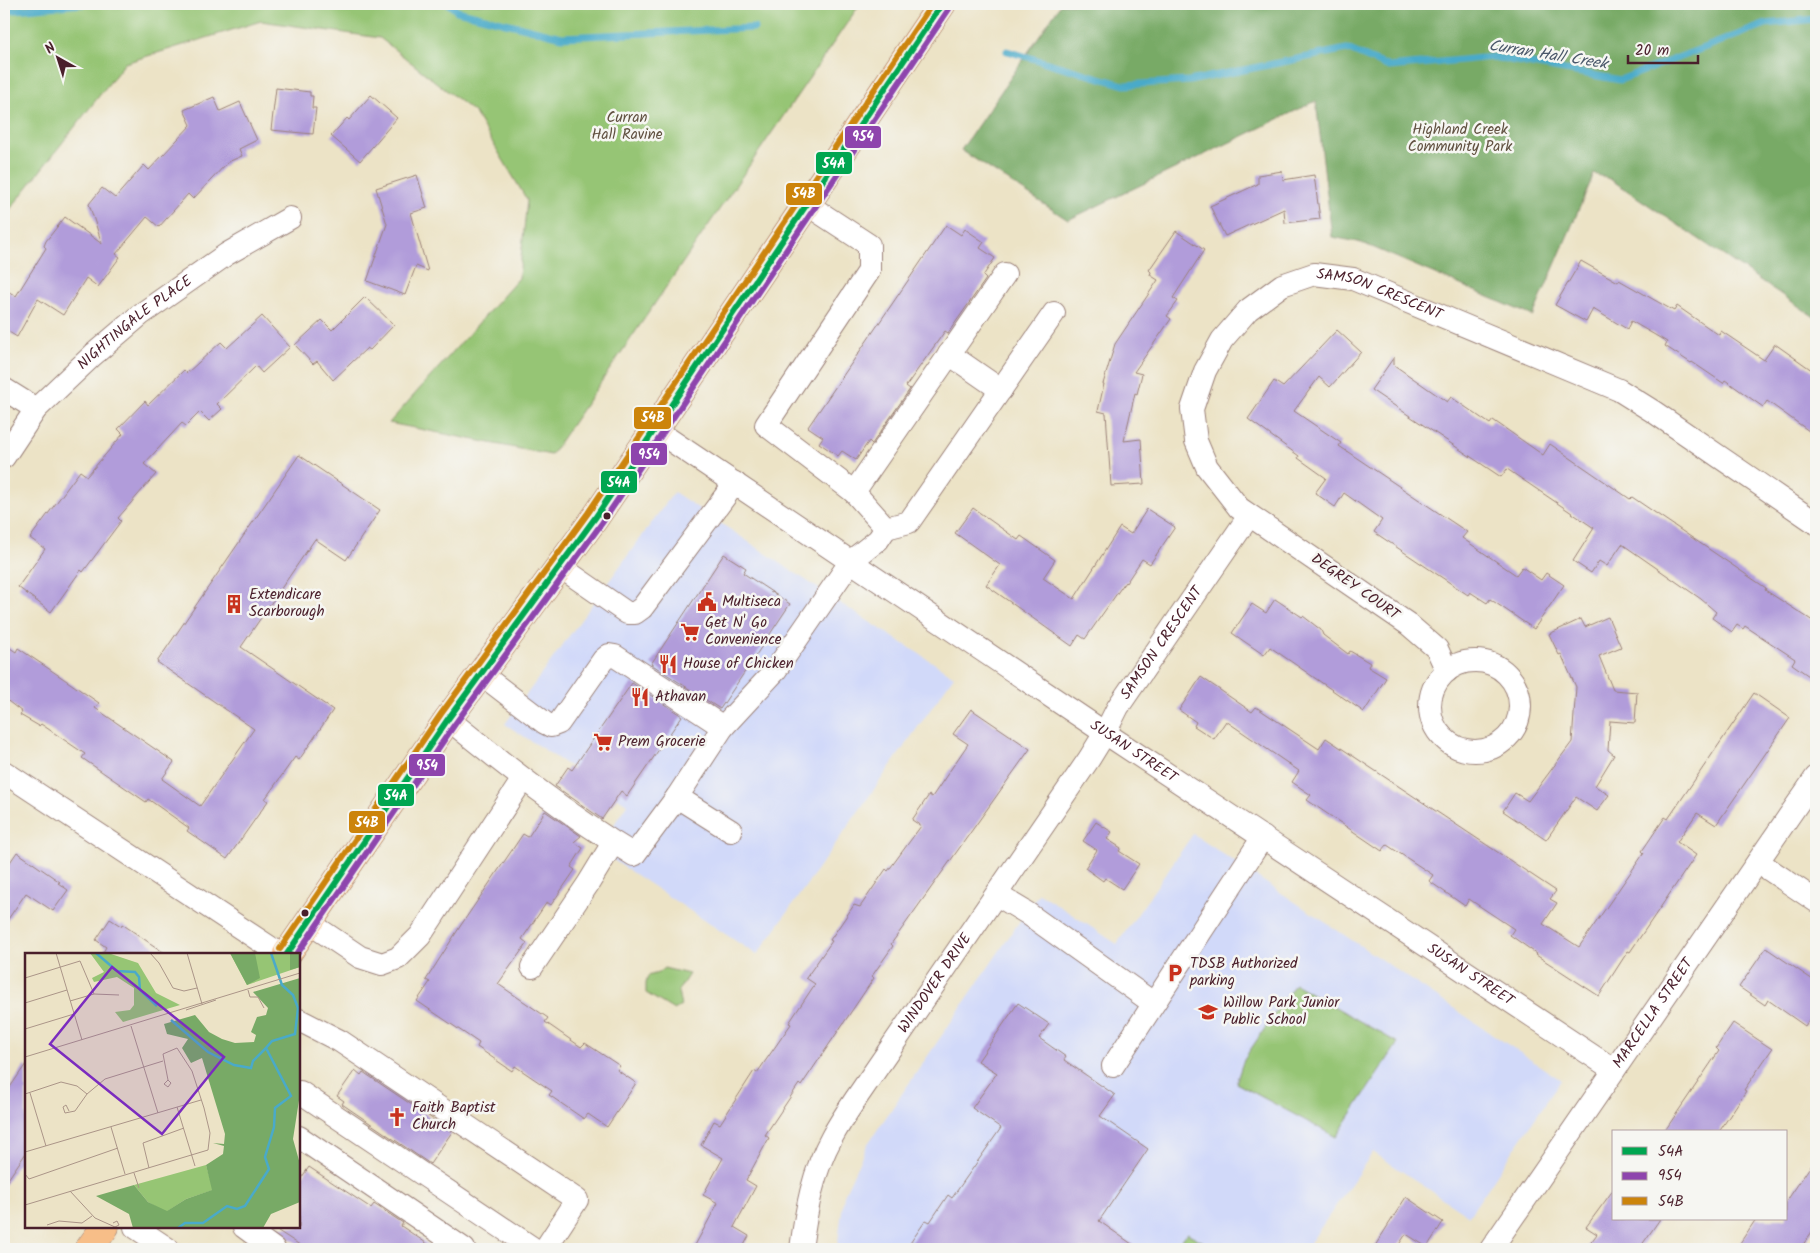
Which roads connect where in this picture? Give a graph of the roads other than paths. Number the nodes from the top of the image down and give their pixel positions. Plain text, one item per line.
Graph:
1 (942, 4) edge
2 (808, 205) junction
3 (290, 218) dead end
4 (1005, 274) dead end
5 (1054, 313) dead end
6 (949, 354) junction
7 (4, 389) edge
8 (1001, 390) junction
9 (36, 409) junction
10 (654, 429) junction
11 (4, 457) edge
12 (735, 483) junction
13 (854, 492) junction
14 (1249, 516) junction
15 (1816, 523) edge
16 (886, 528) junction
17 (851, 561) junction
18 (558, 566) junction
19 (1447, 671) junction
20 (480, 674) junction
21 (448, 719) junction
22 (723, 727) junction
23 (1106, 733) junction
24 (4, 772) edge
25 (1816, 777) edge
26 (523, 779) junction
27 (677, 797) junction
28 (731, 831) dead end
29 (1263, 838) junction
30 (613, 843) junction
31 (1758, 862) junction
32 (997, 895) junction
33 (1816, 902) edge
34 (308, 922) junction
35 (278, 953) edge
36 (288, 953) edge
37 (532, 967) dead end
38 (1153, 1003) junction
39 (300, 1021) edge
40 (1113, 1066) dead end
41 (1614, 1070) junction
42 (300, 1093) edge
43 (300, 1138) edge
44 (104, 1228) edge
45 (136, 1228) edge
46 (245, 1228) edge
47 (89, 1249) edge
48 (168, 1249) edge
49 (274, 1249) edge
50 (464, 1249) edge
51 (534, 1249) edge
52 (544, 1249) edge
53 (800, 1249) edge
54 (1490, 1249) edge

1 - 2 main road
2 - 10 main road
2 - 13 street
3 - 9 street, NIGHTINGALE PLACE
4 - 6 street
5 - 8 street
6 - 8 street
6 - 13 street
7 - 9 street
8 - 16 street
9 - 11 street, NIGHTINGALE PLACE
10 - 12 street, SUSAN STREET
10 - 18 main road
12 - 17 street, SUSAN STREET
12 - 18 street
13 - 16 street
14 - 15 street, SAMSON CRESCENT
14 - 19 street, DEGREY COURT
14 - 23 street, SAMSON CRESCENT
16 - 17 street
17 - 22 street
17 - 23 street, SUSAN STREET
18 - 20 main road
19 - 19 street
20 - 21 main road
20 - 22 street
21 - 26 street
21 - 34 main road
22 - 27 street
23 - 29 street, SUSAN STREET
23 - 32 street, WINDOVER DRIVE
24 - 35 street
25 - 31 street, MARCELLA STREET
26 - 30 street
26 - 34 street
27 - 28 street
27 - 30 street
29 - 38 street
29 - 41 street, SUSAN STREET
30 - 37 street
31 - 33 street
31 - 41 street, MARCELLA STREET
32 - 38 street
32 - 53 street, WINDOVER DRIVE
34 - 36 main road
38 - 40 street
39 - 52 street
41 - 54 street, MARCELLA STREET
42 - 51 street
43 - 50 street
44 - 47 main road
45 - 48 street
46 - 49 street

